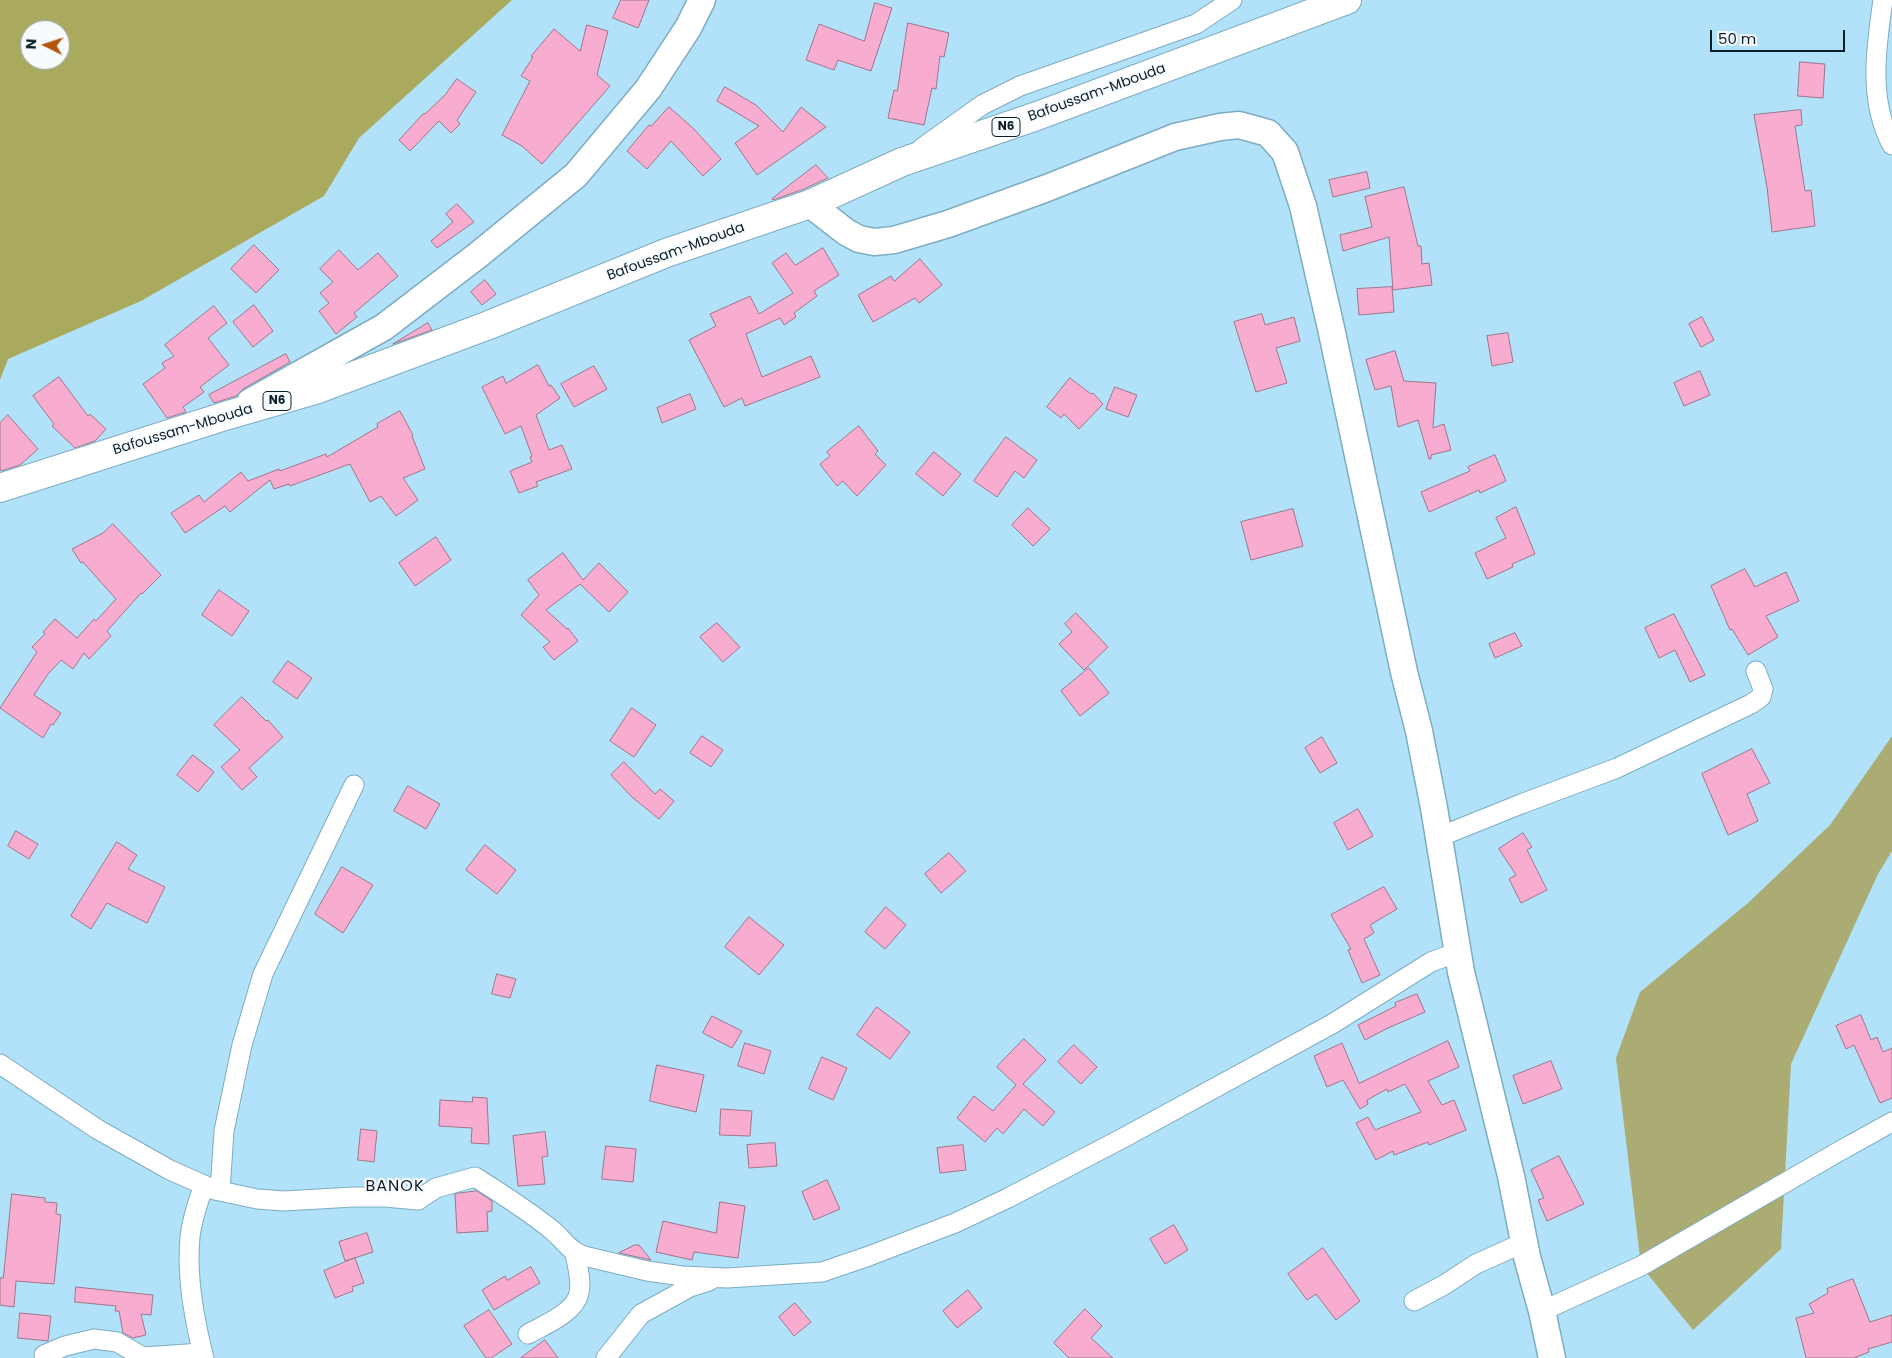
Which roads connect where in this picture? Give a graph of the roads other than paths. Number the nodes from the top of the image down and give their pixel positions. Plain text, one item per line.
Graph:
1 (702, 0) edge
2 (1232, 0) edge
3 (1347, 0) edge
4 (1883, 0) edge
5 (1892, 145) edge
6 (902, 162) junction
7 (810, 204) junction
8 (225, 416) junction
9 (0, 488) edge
10 (1756, 671) dead end
11 (354, 785) dead end
12 (1439, 837) junction
13 (1458, 952) junction
14 (0, 1064) edge
15 (1892, 1122) edge
16 (212, 1188) junction
17 (1525, 1242) junction
18 (575, 1253) junction
19 (720, 1278) junction
20 (1414, 1301) dead end
21 (1542, 1311) junction
22 (528, 1334) dead end
23 (44, 1355) dead end
24 (203, 1355) edge
25 (606, 1358) edge
26 (1552, 1358) edge

1 - 8 street
2 - 6 street
3 - 6 highway, Bafoussam-Mbouda / N6
4 - 5 street
6 - 7 highway, Bafoussam-Mbouda / N6
7 - 8 highway, Bafoussam-Mbouda / N6
7 - 12 street
8 - 9 highway, Bafoussam-Mbouda / N6
10 - 12 street
11 - 16 street
12 - 13 street
13 - 17 street
13 - 19 street
14 - 16 street
15 - 21 street
16 - 18 street
16 - 24 street
17 - 20 street
17 - 21 street
18 - 19 street
18 - 22 street
19 - 25 street
21 - 26 street
23 - 24 street

